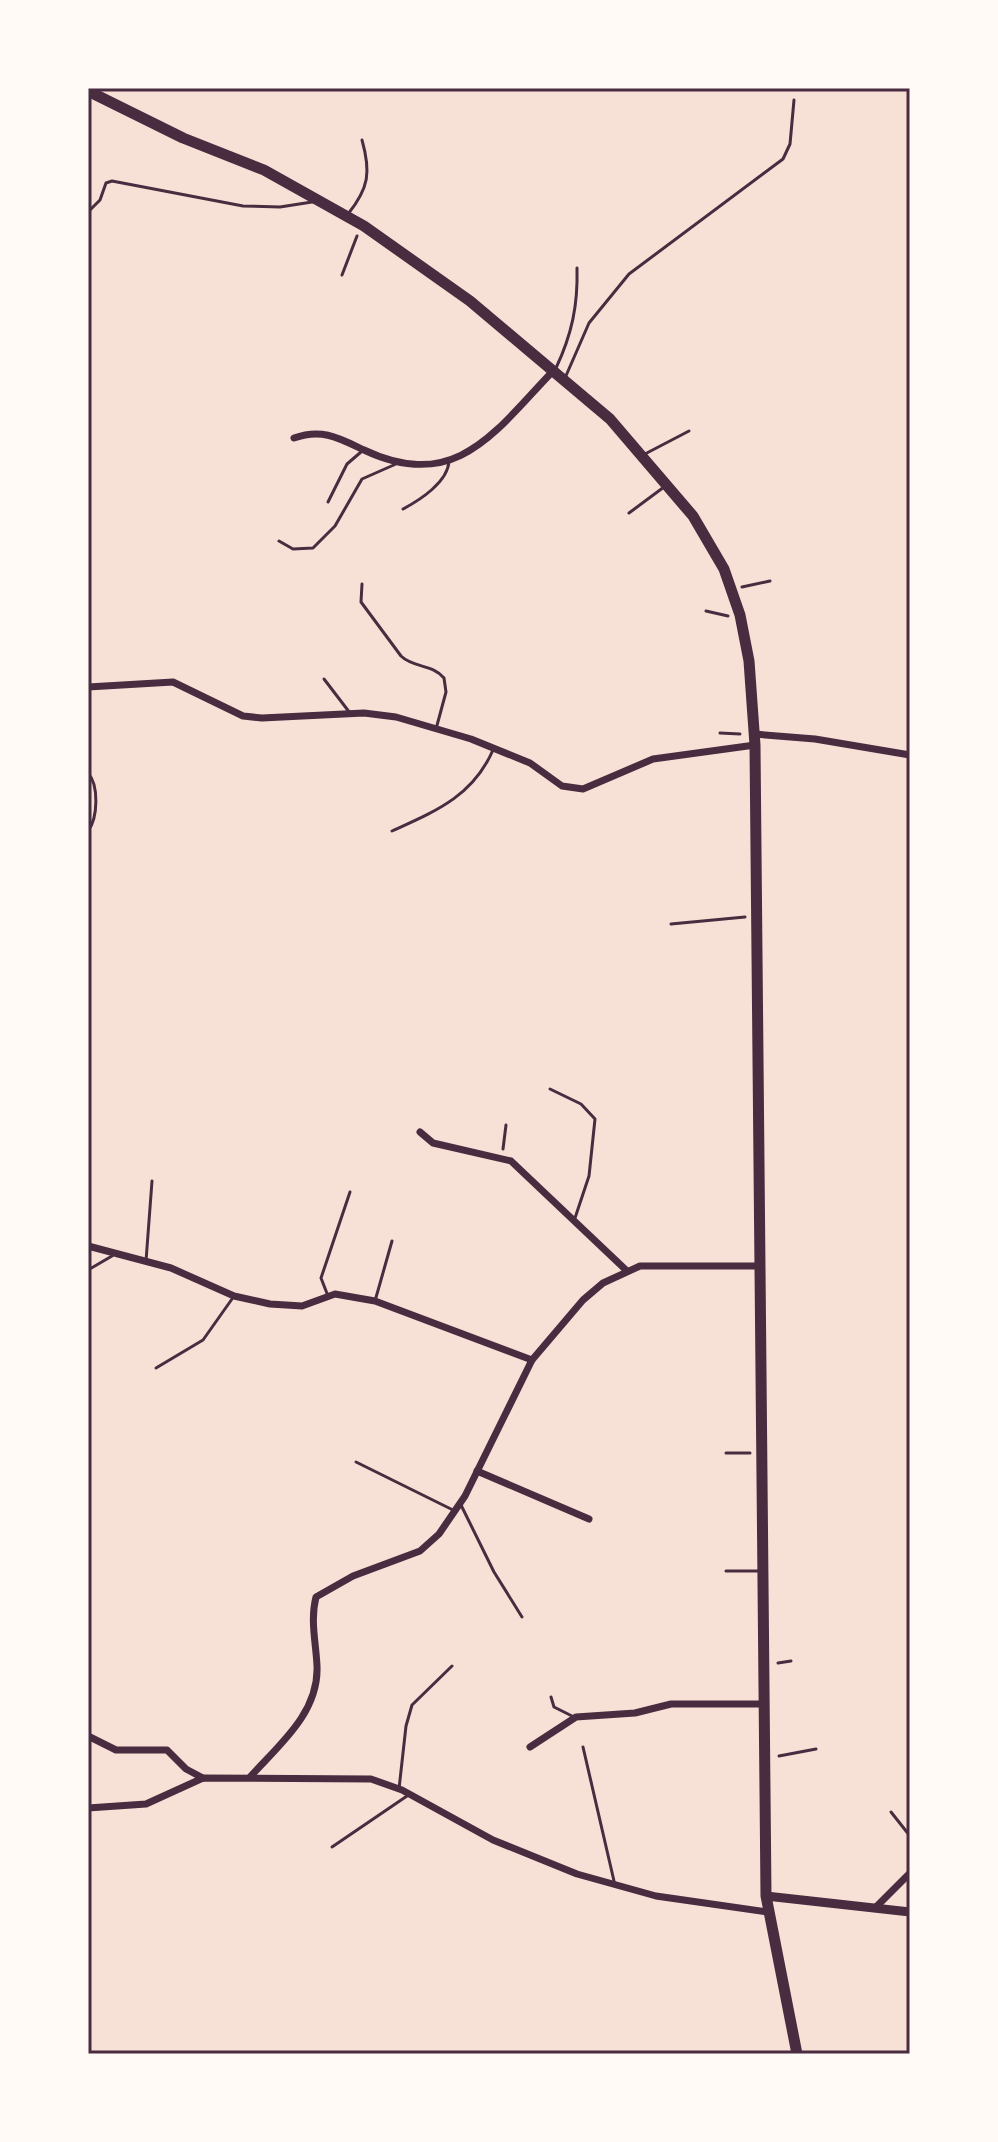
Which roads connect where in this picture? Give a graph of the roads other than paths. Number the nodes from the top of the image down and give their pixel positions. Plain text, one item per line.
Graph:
1 (88, 91) edge
2 (794, 100) dead end
3 (362, 140) dead end
4 (316, 201) junction
5 (88, 212) edge
6 (346, 217) junction
7 (577, 268) dead end
8 (554, 370) junction
9 (565, 378) junction
10 (689, 431) dead end
11 (294, 438) dead end
12 (365, 450) junction
13 (643, 455) junction
14 (449, 461) junction
15 (399, 462) junction
16 (667, 484) junction
17 (328, 502) dead end
18 (403, 509) dead end
19 (629, 513) dead end
20 (279, 541) dead end
21 (362, 584) dead end
22 (324, 679) dead end
23 (88, 687) edge
24 (350, 713) junction
25 (436, 729) junction
26 (755, 740) junction
27 (493, 750) junction
28 (910, 755) edge
29 (88, 773) edge
30 (88, 831) edge
31 (392, 831) dead end
32 (550, 1089) dead end
33 (420, 1132) dead end
34 (152, 1181) dead end
35 (350, 1192) dead end
36 (574, 1221) junction
37 (392, 1241) dead end
38 (88, 1246) edge
39 (115, 1253) junction
40 (146, 1261) junction
41 (760, 1266) junction
42 (88, 1270) edge
43 (626, 1270) junction
44 (234, 1296) junction
45 (328, 1296) junction
46 (375, 1301) junction
47 (532, 1360) junction
48 (156, 1368) dead end
49 (356, 1462) dead end
50 (477, 1471) junction
51 (460, 1503) junction
52 (455, 1511) junction
53 (589, 1519) dead end
54 (726, 1571) dead end
55 (762, 1571) junction
56 (522, 1617) dead end
57 (452, 1666) dead end
58 (551, 1697) dead end
59 (763, 1704) junction
60 (576, 1717) junction
61 (88, 1736) edge
62 (530, 1747) dead end
63 (583, 1747) dead end
64 (250, 1777) junction
65 (203, 1778) junction
66 (399, 1789) junction
67 (410, 1794) junction
68 (88, 1808) edge
69 (891, 1812) dead end
70 (910, 1836) edge
71 (332, 1847) dead end
72 (910, 1873) edge
73 (614, 1885) junction
74 (766, 1896) junction
75 (877, 1906) junction
76 (767, 1912) junction
77 (910, 1912) edge
78 (797, 2054) edge

1 - 4 highway
2 - 9 lane
3 - 6 lane
4 - 5 lane
4 - 6 highway
6 - 8 highway
7 - 8 lane
8 - 9 highway
8 - 14 street
9 - 13 highway
10 - 13 lane
11 - 12 street
12 - 15 street
12 - 17 lane
13 - 16 highway
14 - 15 street
14 - 18 lane
15 - 20 lane
16 - 19 lane
16 - 26 highway
21 - 25 lane
22 - 24 lane
23 - 24 street
24 - 25 street
25 - 27 street
26 - 27 street
26 - 28 street
26 - 41 highway
27 - 31 lane
29 - 30 lane
32 - 36 lane
33 - 36 street
34 - 40 lane
35 - 45 lane
36 - 43 street
37 - 46 lane
38 - 39 street
39 - 40 street
39 - 42 lane
40 - 44 street
41 - 43 street
41 - 55 highway
43 - 47 street
44 - 45 street
44 - 48 lane
45 - 46 street
46 - 47 street
47 - 50 street
49 - 52 lane
50 - 51 street
50 - 53 street
51 - 52 street
51 - 56 lane
52 - 64 street
54 - 55 lane
55 - 59 highway
57 - 66 lane
58 - 60 lane
59 - 60 street
59 - 74 highway
60 - 62 street
61 - 65 street
63 - 73 lane
64 - 65 street
64 - 66 street
65 - 68 street
66 - 67 street
67 - 71 lane
67 - 73 street
69 - 70 lane
72 - 75 street
73 - 76 street
74 - 75 street
74 - 76 highway
75 - 77 street
76 - 78 highway

